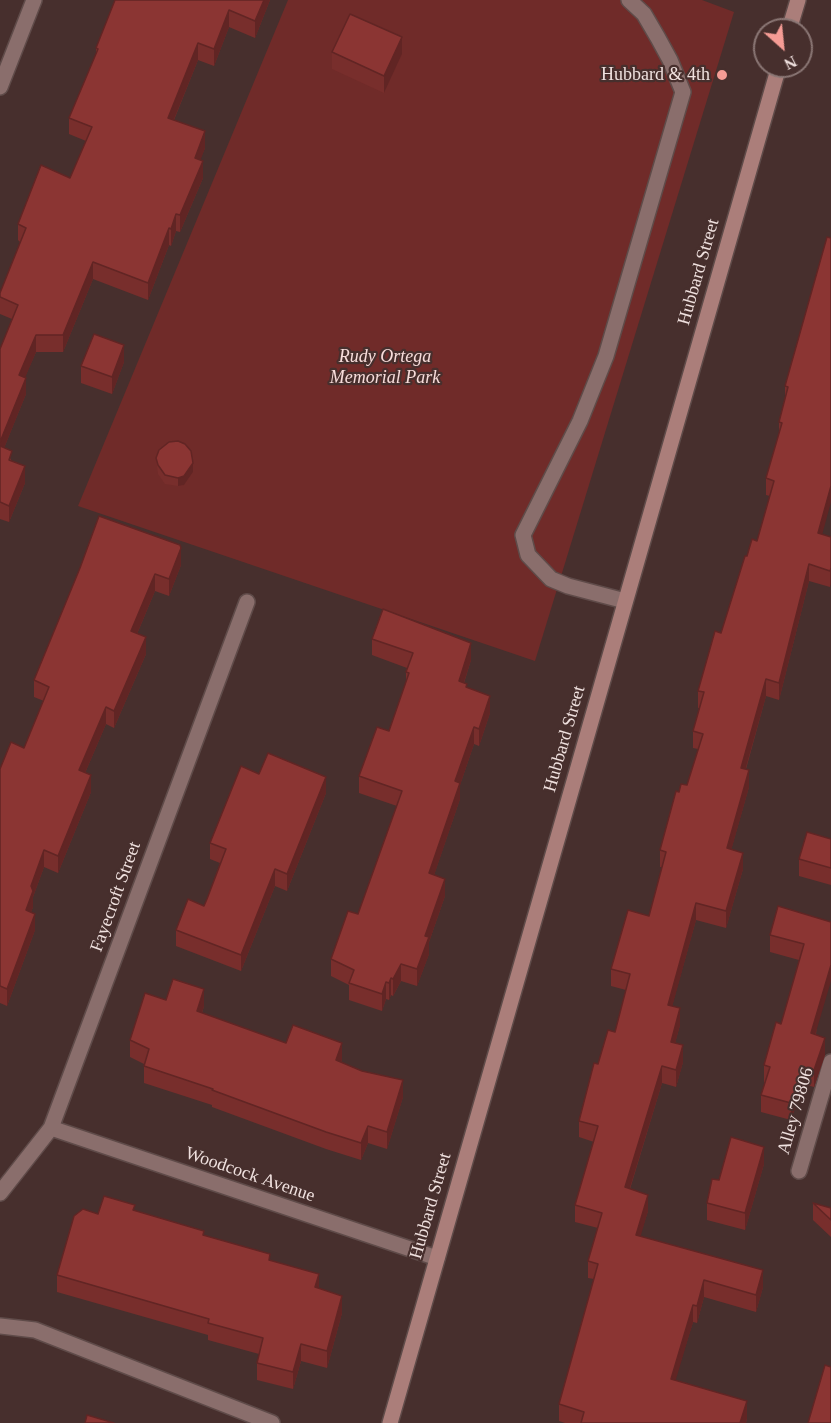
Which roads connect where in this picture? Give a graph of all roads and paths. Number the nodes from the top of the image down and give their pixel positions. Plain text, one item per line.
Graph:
1 (34, 0) edge
2 (629, 0) edge
3 (798, 0) edge
4 (793, 18) edge
5 (776, 78) edge
6 (0, 87) edge
7 (625, 601) junction
8 (247, 602) dead end
9 (831, 1062) edge
10 (51, 1128) junction
11 (799, 1171) dead end
12 (0, 1193) edge
13 (437, 1258) junction
14 (0, 1326) edge
15 (272, 1423) edge
16 (390, 1423) edge

1 - 6 street
2 - 7 street
3 - 4 main road
5 - 7 main road, Hubbard Street
7 - 13 main road, Hubbard Street
8 - 10 street, Fayecroft Street
9 - 11 street, Alley 79806
10 - 12 street, Fayecroft Street
10 - 13 street, Woodcock Avenue
13 - 16 main road, Hubbard Street
14 - 15 street

